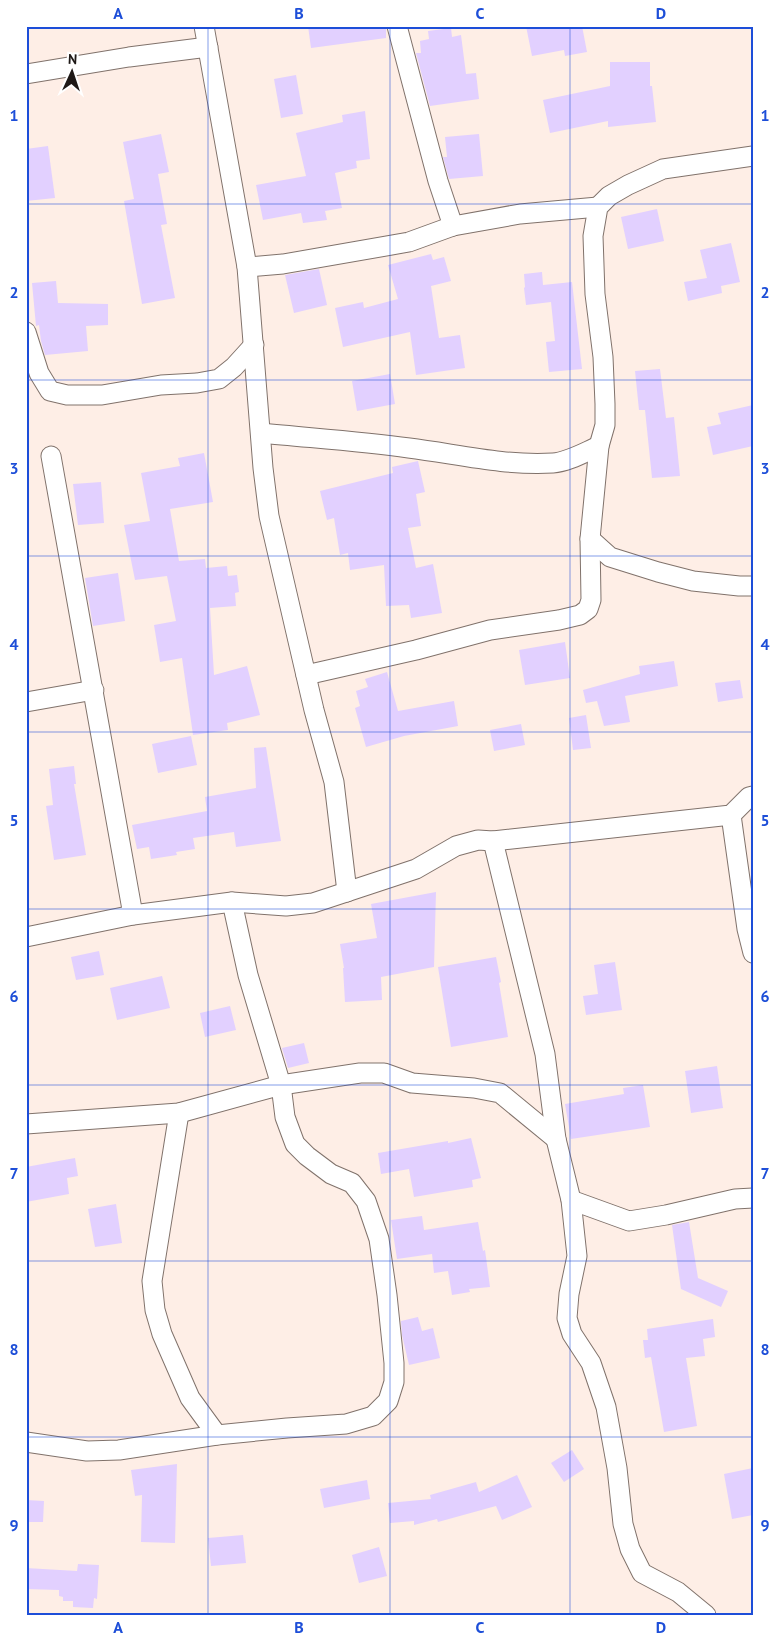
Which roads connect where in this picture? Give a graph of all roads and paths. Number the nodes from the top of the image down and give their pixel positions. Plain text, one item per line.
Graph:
1 (204, 26) edge
2 (397, 26) edge
3 (208, 47) junction
4 (26, 74) edge
5 (753, 156) edge
6 (598, 207) junction
7 (453, 226) junction
8 (247, 267) junction
9 (26, 332) edge
10 (254, 345) junction
11 (261, 433) junction
12 (599, 446) junction
13 (51, 456) dead end
14 (590, 538) junction
15 (753, 586) edge
16 (306, 675) junction
17 (94, 690) junction
18 (26, 702) edge
19 (753, 796) edge
20 (731, 815) junction
21 (493, 841) junction
22 (346, 892) junction
23 (232, 902) junction
24 (133, 915) junction
25 (26, 938) edge
26 (753, 953) edge
27 (281, 1085) junction
28 (179, 1113) junction
29 (26, 1124) edge
30 (556, 1139) junction
31 (753, 1198) edge
32 (570, 1200) junction
33 (218, 1436) junction
34 (26, 1442) edge
35 (706, 1615) edge

1 - 3 street
2 - 7 street
3 - 4 street
3 - 8 street
5 - 6 street
6 - 7 street
6 - 12 street
7 - 8 street
8 - 10 street
9 - 10 street
10 - 11 street
11 - 12 street
11 - 16 street
12 - 14 street
13 - 17 street
14 - 15 street
14 - 16 street
16 - 22 street
17 - 18 street
17 - 24 street
19 - 20 street
20 - 21 street
20 - 26 street
21 - 22 street
21 - 30 street
22 - 23 street
23 - 24 street
23 - 27 street
24 - 25 street
27 - 28 street
27 - 30 street
27 - 33 street
28 - 29 street
28 - 33 street
30 - 32 street
31 - 32 street
32 - 35 street
33 - 34 street

